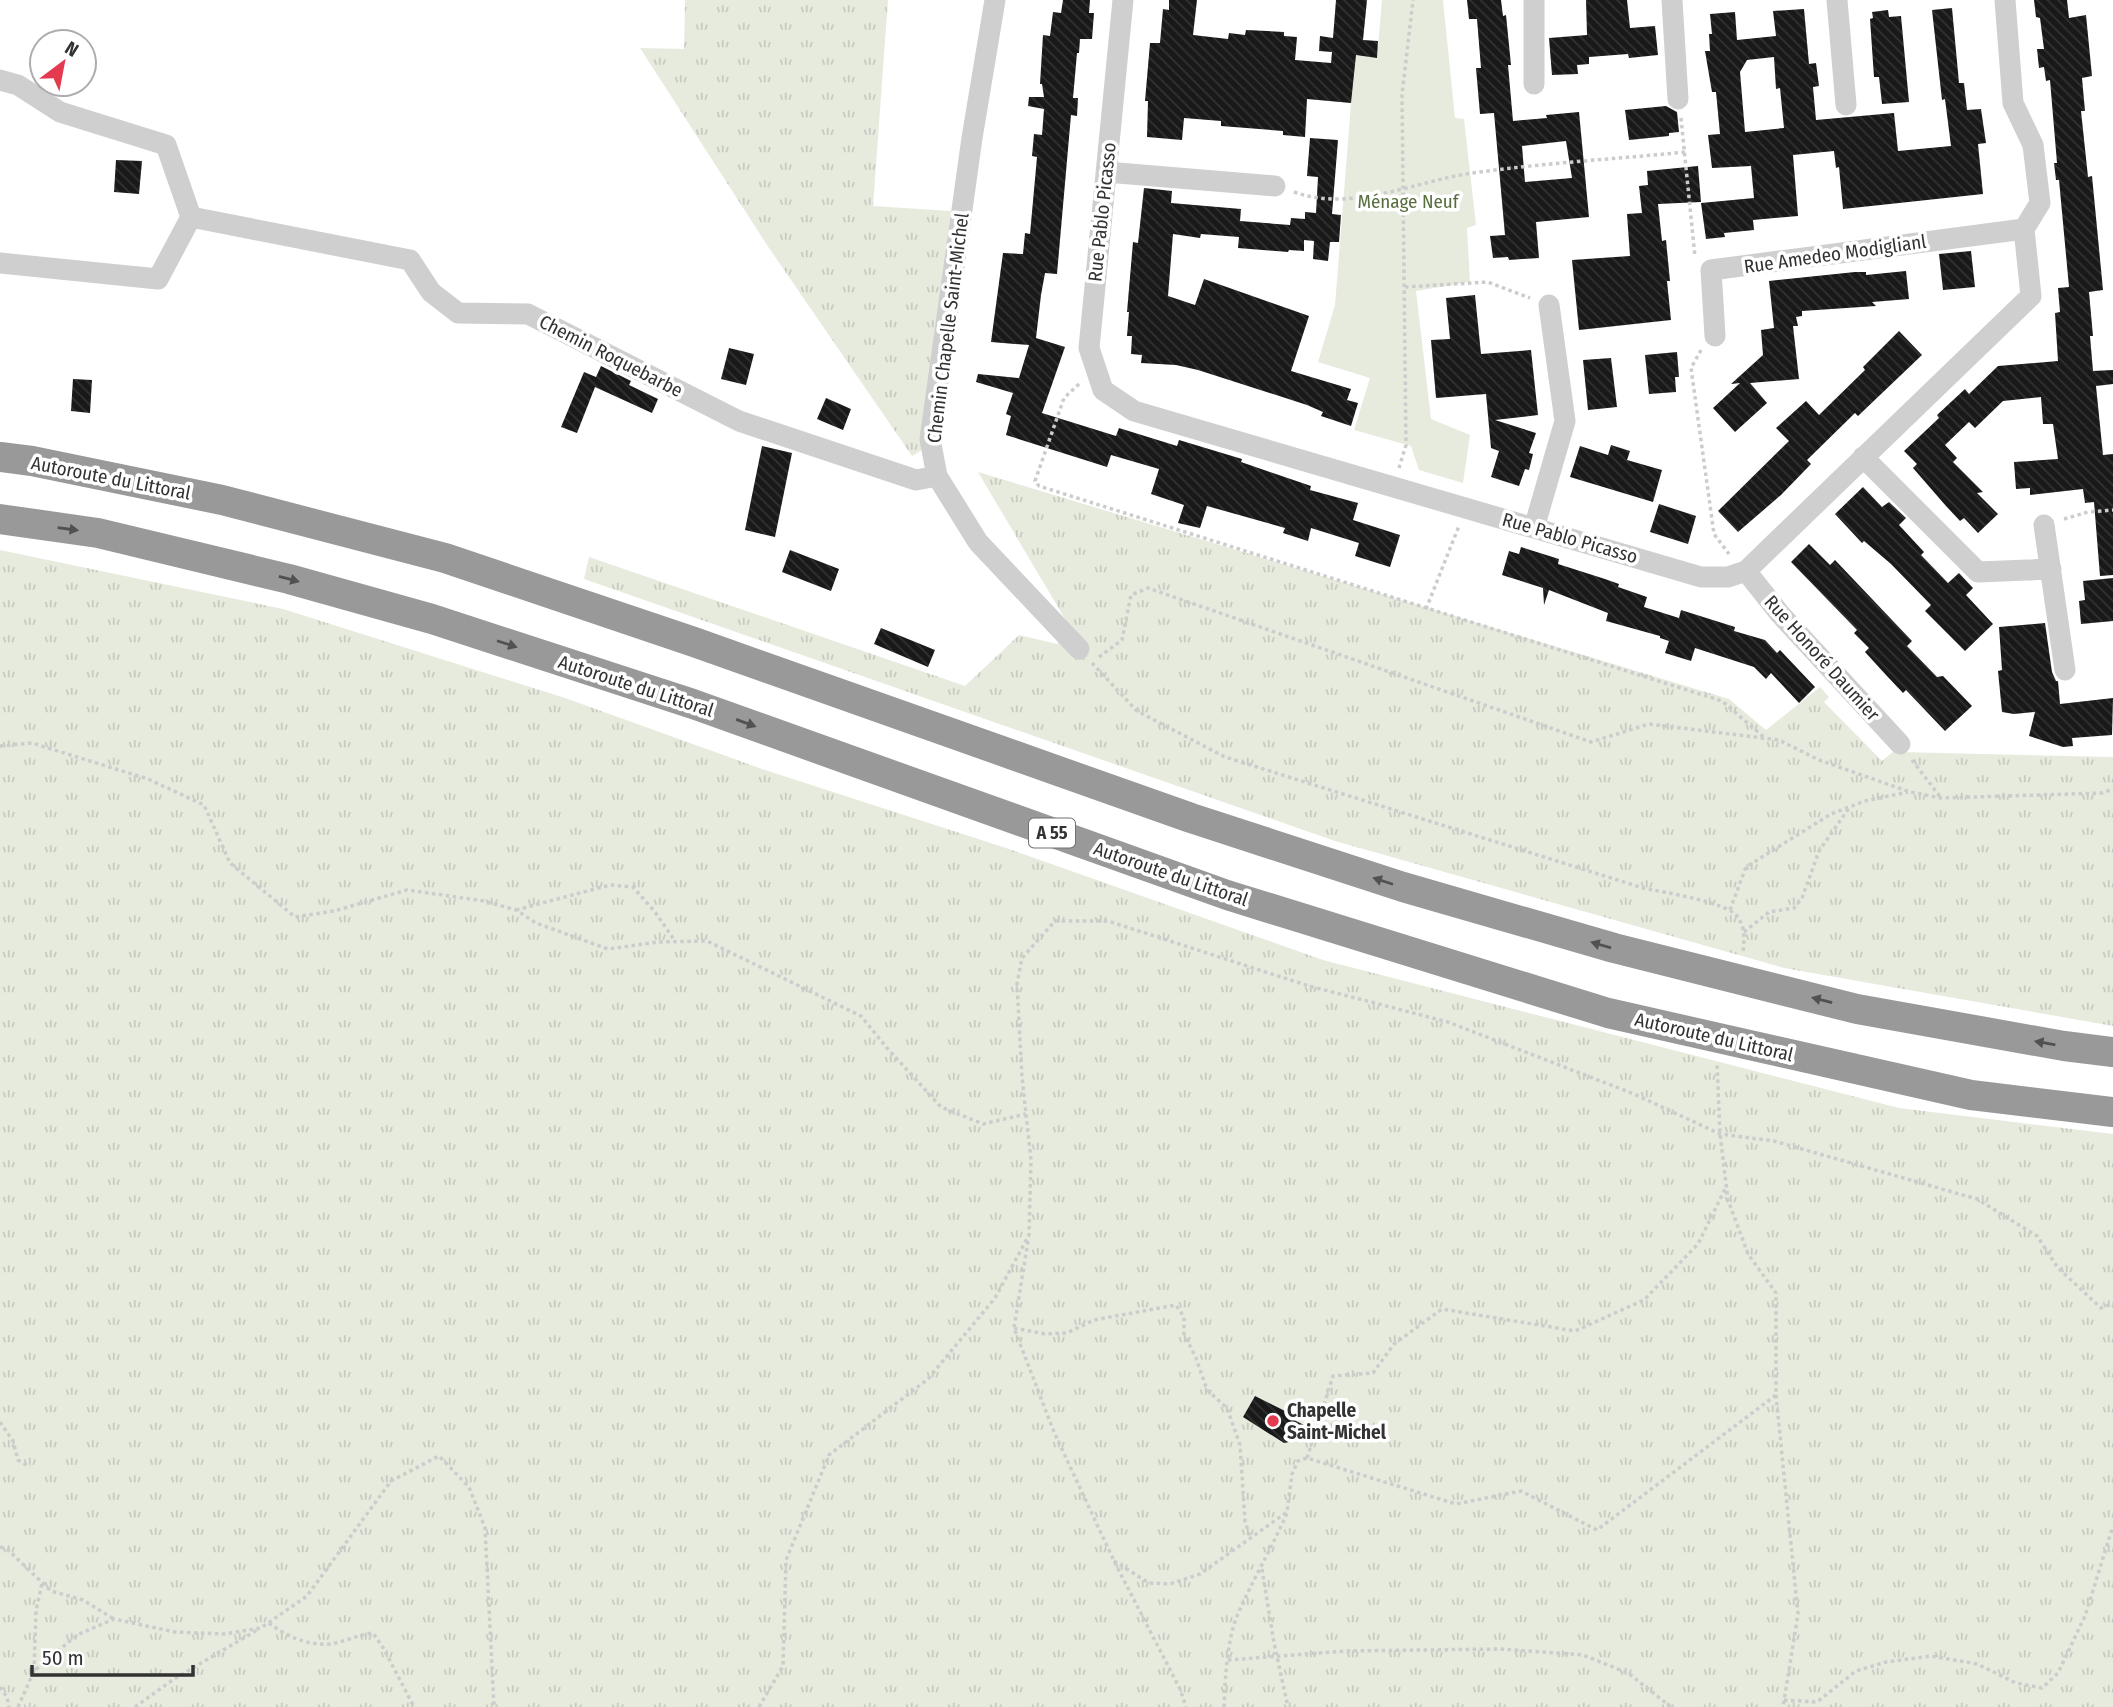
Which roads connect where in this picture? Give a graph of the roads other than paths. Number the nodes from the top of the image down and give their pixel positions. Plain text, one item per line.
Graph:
1 (995, 0) edge
2 (1123, 0) edge
3 (1534, 0) edge
4 (1672, 0) edge
5 (1837, 0) edge
6 (2005, 0) edge
7 (0, 80) edge
8 (1534, 84) dead end
9 (1678, 99) road end
10 (1846, 105) dead end
11 (1106, 172) junction
12 (1275, 186) road end
13 (191, 217) junction
14 (2024, 229) junction
15 (0, 263) edge
16 (1549, 305) road end
17 (1715, 336) road end
18 (0, 457) edge
19 (1863, 457) junction
20 (937, 476) junction
21 (0, 519) edge
22 (2044, 525) road end
23 (1534, 528) junction
24 (2050, 569) junction
25 (1746, 571) junction
26 (1085, 656) road end
27 (2066, 670) dead end
28 (1900, 744) dead end
29 (2113, 1052) edge
30 (2113, 1112) edge

1 - 20 street, Chemin Chapelle Saint-Michel
2 - 11 street, Rue Pablo Picasso
3 - 8 street
4 - 9 street
5 - 10 street
6 - 14 street
7 - 13 street
11 - 12 street
11 - 23 street, Rue Pablo Picasso
13 - 15 street
13 - 20 street, Chemin Roquebarbe
14 - 17 street, Rue Amedeo Modiglianl
14 - 19 street
16 - 23 street
29 -> 18 highway, Autoroute du Littoral
19 - 24 street
19 - 25 street
20 - 26 street, Chemin Chapelle Saint-Michel
21 -> 30 highway, Autoroute du Littoral / A 55
22 - 24 street
23 - 25 street, Rue Pablo Picasso
24 - 27 street
25 - 28 street, Rue Honoré Daumier

